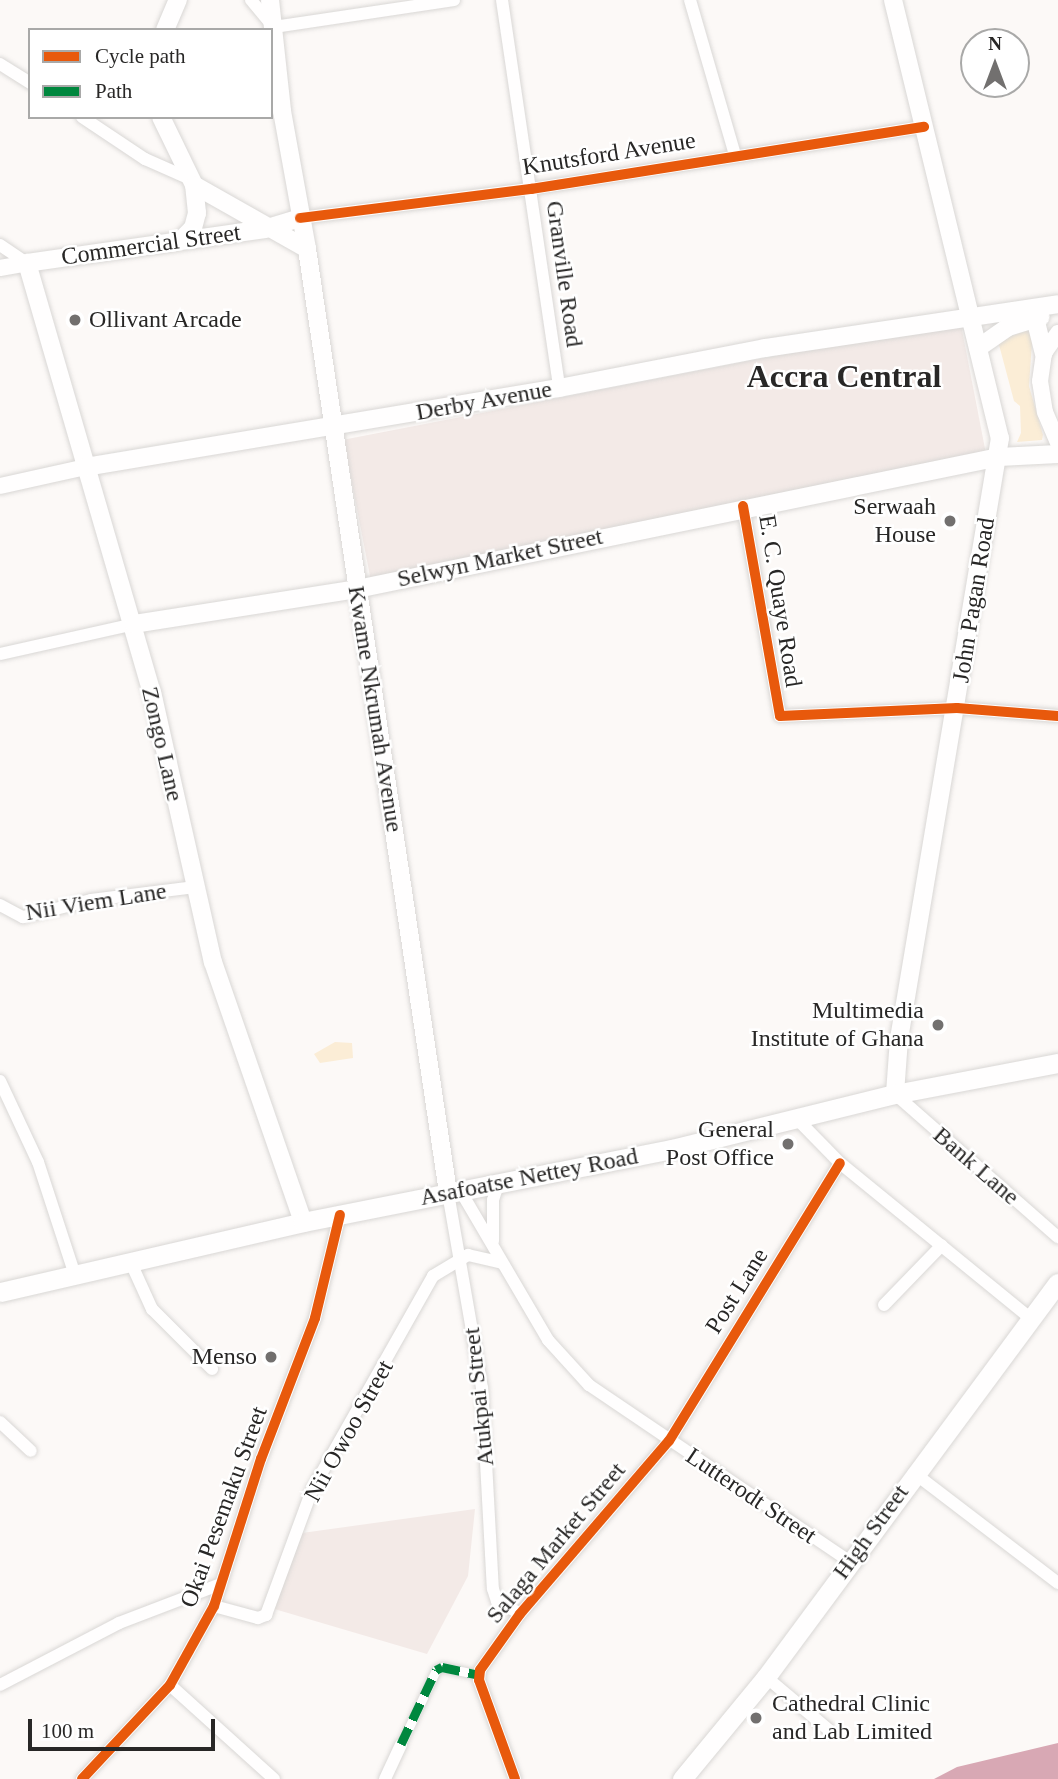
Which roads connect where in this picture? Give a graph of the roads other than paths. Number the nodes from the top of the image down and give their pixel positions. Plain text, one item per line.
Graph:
1 (178, 0) edge
2 (251, 0) edge
3 (270, 0) edge
4 (454, 0) edge
5 (502, 0) edge
6 (690, 0) edge
7 (894, 0) edge
8 (274, 27) junction
9 (166, 28) edge
10 (0, 64) edge
11 (28, 82) edge
12 (85, 119) edge
13 (162, 119) edge
14 (924, 127) junction
15 (735, 155) junction
16 (191, 181) junction
17 (531, 189) junction
18 (300, 218) junction
19 (265, 229) junction
20 (181, 240) junction
21 (0, 245) edge
22 (307, 249) junction
23 (27, 263) junction
24 (0, 268) edge
25 (1058, 304) edge
26 (1058, 314) edge
27 (967, 316) junction
28 (1035, 318) junction
29 (1058, 333) edge
30 (978, 348) junction
31 (1044, 353) junction
32 (559, 388) junction
33 (333, 427) junction
34 (1058, 443) edge
35 (1058, 454) edge
36 (999, 457) junction
37 (86, 467) junction
38 (0, 486) edge
39 (743, 506) junction
40 (357, 589) junction
41 (134, 624) junction
42 (0, 654) edge
43 (957, 708) junction
44 (1058, 716) edge
45 (195, 887) junction
46 (0, 905) edge
47 (1058, 1063) edge
48 (0, 1081) edge
49 (895, 1094) junction
50 (799, 1121) junction
51 (841, 1163) junction
52 (499, 1182) junction
53 (454, 1192) junction
54 (340, 1215) junction
55 (303, 1222) junction
56 (1058, 1237) edge
57 (493, 1243) junction
58 (942, 1245) junction
59 (460, 1259) junction
60 (499, 1262) junction
61 (131, 1263) junction
62 (75, 1275) junction
63 (1058, 1283) edge
64 (0, 1292) edge
65 (884, 1305) dead end
66 (1030, 1318) junction
67 (212, 1369) dead end
68 (0, 1422) edge
69 (669, 1441) junction
70 (32, 1451) dead end
71 (914, 1473) junction
72 (849, 1562) junction
73 (1058, 1583) edge
74 (221, 1584) junction
75 (214, 1606) junction
76 (520, 1614) junction
77 (479, 1675) junction
78 (766, 1677) junction
79 (2, 1680) edge
80 (170, 1685) junction
81 (829, 1730) dead end
82 (401, 1744) joint
83 (82, 1779) edge
84 (274, 1779) edge
85 (385, 1779) edge
86 (515, 1779) edge
87 (681, 1779) edge

1 - 9 main road
2 - 8 street
3 - 8 main road, Kwame Nkrumah Avenue
4 - 8 street
5 - 17 street, Granville Road
6 - 15 street
7 - 14 main road, John Pagan Road
8 - 18 main road, Kwame Nkrumah Avenue
10 - 11 street
12 - 16 street
13 - 16 main road
14 - 15 street, Knutsford Avenue
14 - 27 main road, John Pagan Road
15 - 17 street, Knutsford Avenue
16 - 19 main road
16 - 20 main road
17 - 18 street, Knutsford Avenue
17 - 32 street, Granville Road
18 - 19 main road, Commercial Street
18 - 22 main road, Kwame Nkrumah Avenue
19 - 20 main road, Commercial Street
19 - 22 main road
20 - 23 main road, Commercial Street
21 - 23 street
22 - 33 main road, Kwame Nkrumah Avenue
23 - 24 street, Commercial Street
23 - 37 main road, Zongo Lane
25 - 27 main road, Derby Avenue
26 - 28 main road
27 - 30 main road, John Pagan Road
27 - 32 main road, Derby Avenue
28 - 30 main road
28 - 31 main road
29 - 31 street
30 - 36 main road, John Pagan Road
31 - 34 street
32 - 33 main road, Derby Avenue
33 - 37 main road, Derby Avenue
33 - 40 main road, Kwame Nkrumah Avenue
35 - 36 main road, Selwyn Market Street
36 - 39 main road, Selwyn Market Street
36 - 43 main road, John Pagan Road
37 - 38 street, Derby Avenue
37 - 41 main road, Zongo Lane
39 - 40 main road, Selwyn Market Street
39 - 43 street, E. C. Quaye Road
40 - 41 main road, Selwyn Market Street
40 - 53 main road, Kwame Nkrumah Avenue
41 - 42 street, Selwyn Market Street
41 - 45 main road, Zongo Lane
43 - 44 street, E. C. Quaye Road
43 - 49 main road, John Pagan Road
45 - 46 street, Nii Viem Lane
45 - 55 main road, Zongo Lane
47 - 49 main road, Asafoatse Nettey Road
48 - 62 street
49 - 50 main road, Asafoatse Nettey Road
49 - 56 street, Bank Lane
50 - 51 street
50 - 52 main road, Asafoatse Nettey Road
51 - 58 street
51 - 69 street, Post Lane
52 - 53 main road, Asafoatse Nettey Road
52 - 57 street
53 - 54 main road, Asafoatse Nettey Road
53 - 57 street
53 - 59 street, Atukpai Street
54 - 55 main road, Asafoatse Nettey Road
54 - 74 street, Okai Pesemaku Street
55 - 61 main road, Asafoatse Nettey Road
57 - 60 street, Lutterodt Street
58 - 65 street
58 - 66 street
59 - 60 street
59 - 75 street, Nii Owoo Street
59 - 76 street, Atukpai Street
60 - 69 street, Lutterodt Street
61 - 62 main road, Asafoatse Nettey Road
61 - 67 street
62 - 64 main road, Asafoatse Nettey Road
63 - 66 main road, High Street
66 - 71 main road, High Street
68 - 70 street
69 - 72 street, Lutterodt Street
69 - 76 street, Salaga Market Street
71 - 72 main road, High Street
71 - 73 street
72 - 78 main road, High Street
74 - 75 street, Okai Pesemaku Street
74 - 79 street
75 - 80 street, Okai Pesemaku Street
76 - 77 street, Salaga Market Street
77 - 82 street
77 - 86 street
78 - 81 street
78 - 87 main road, High Street
80 - 83 street, Okai Pesemaku Street
80 - 84 street
82 - 85 street

